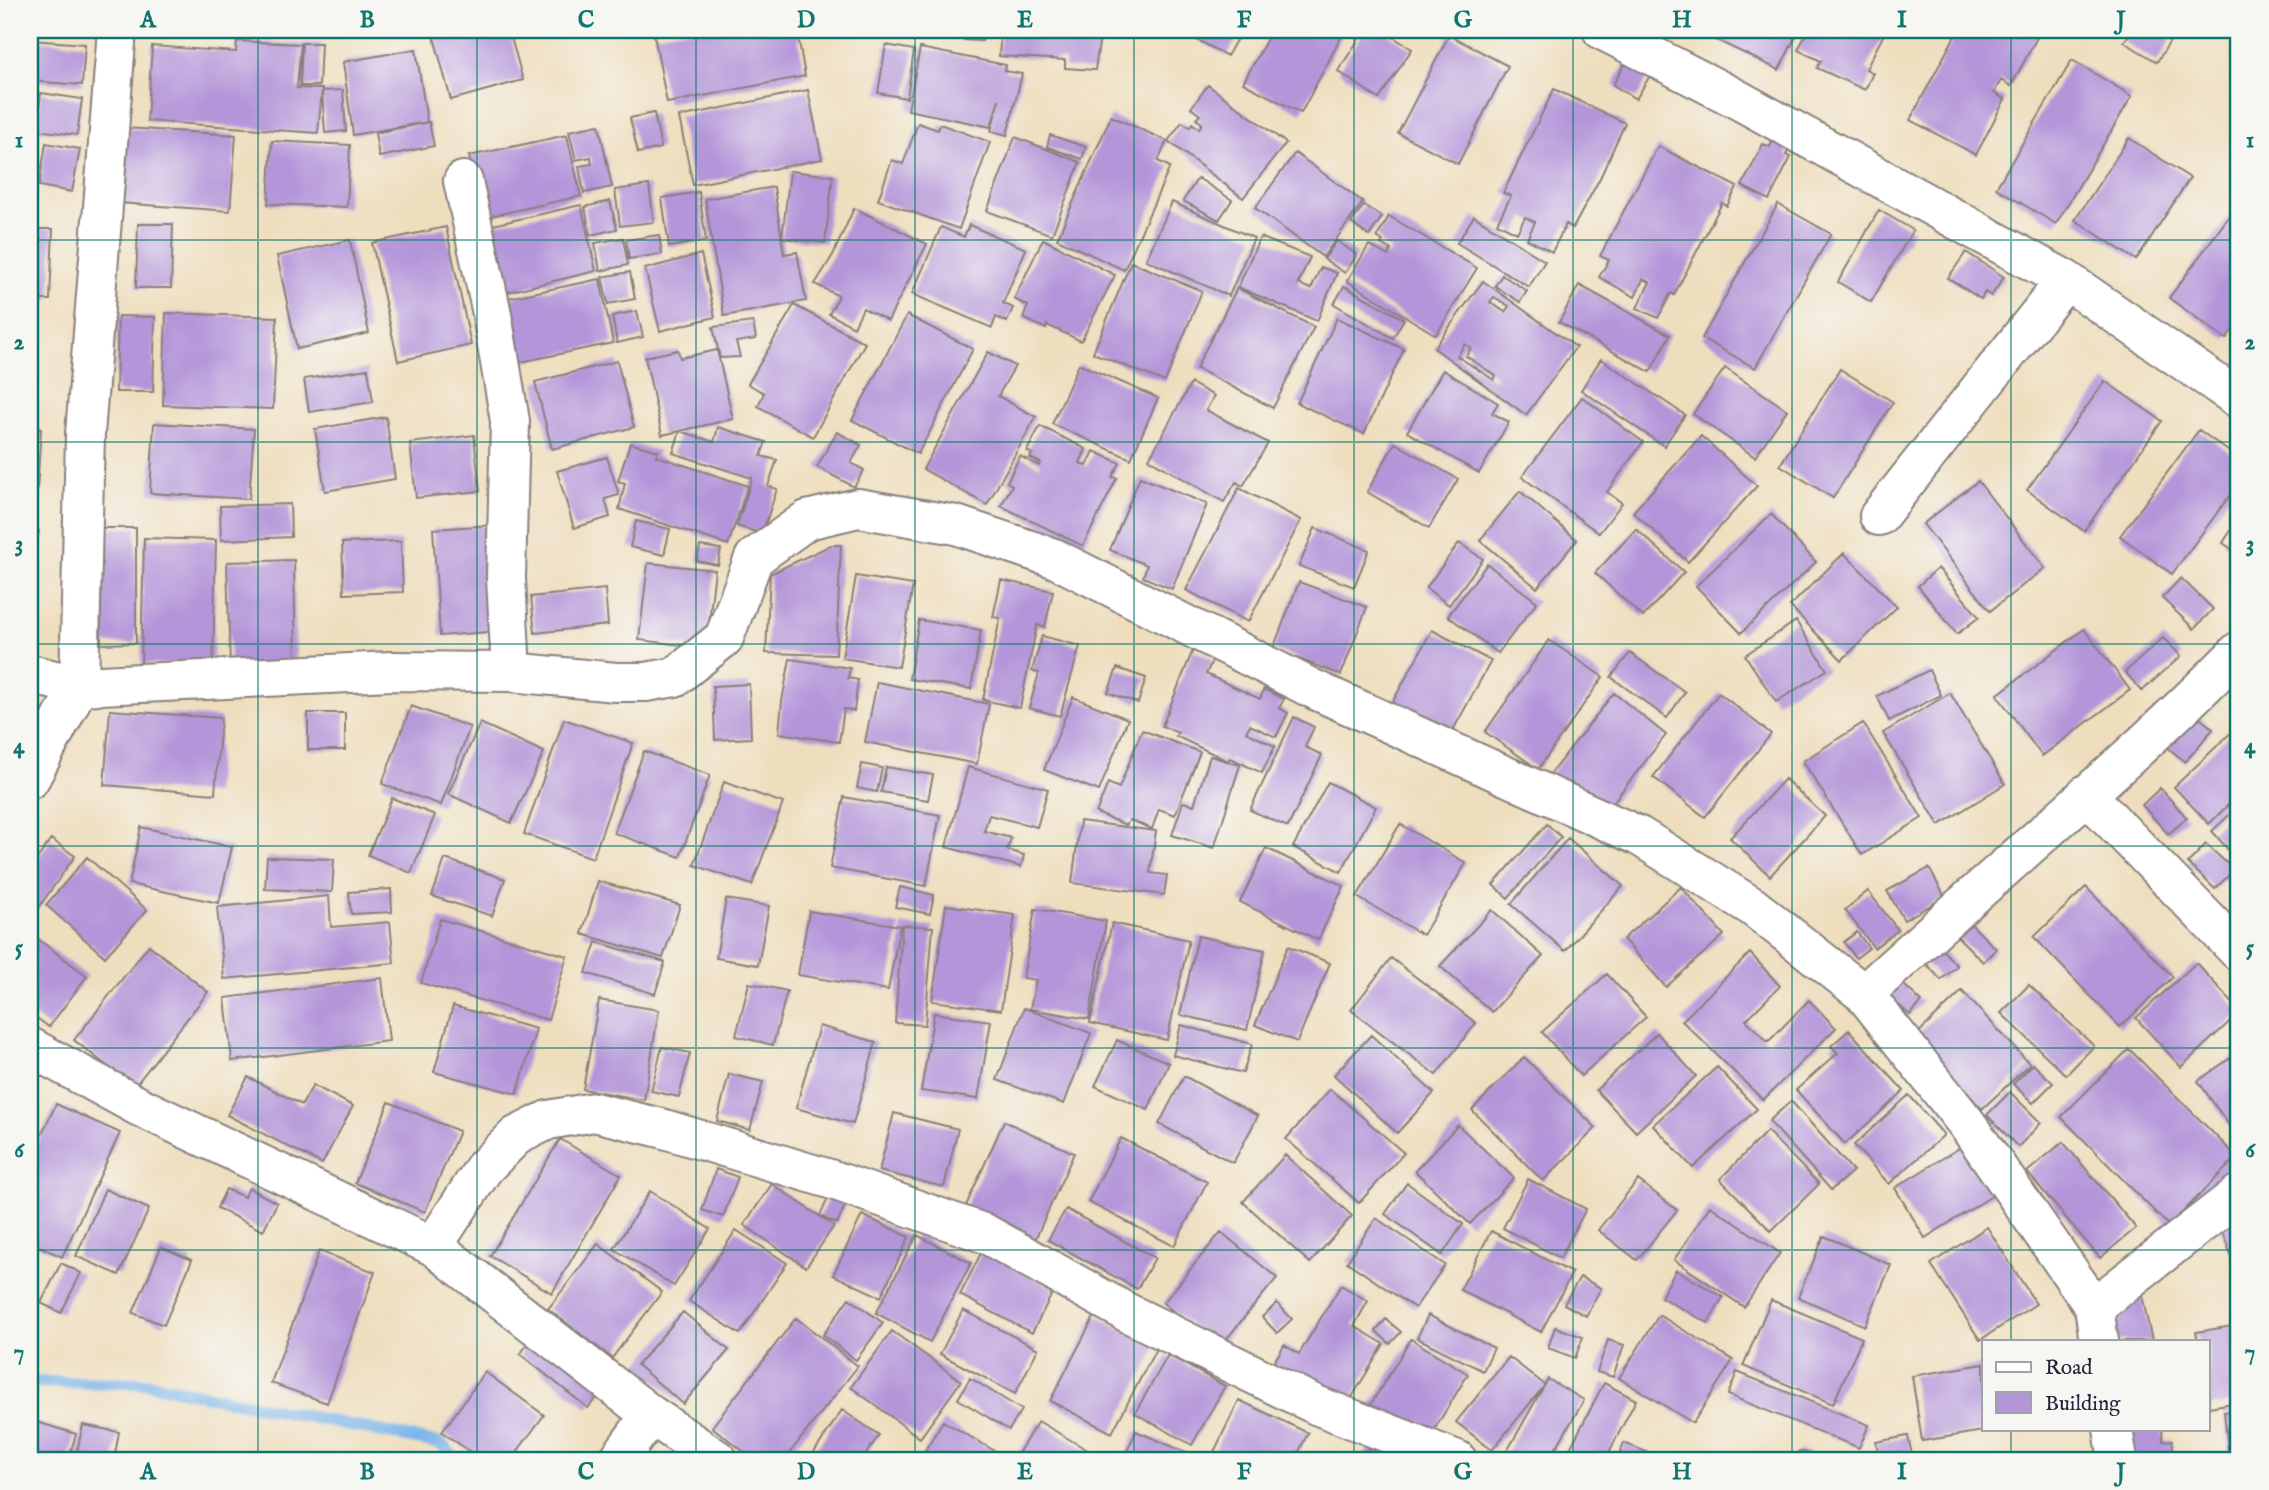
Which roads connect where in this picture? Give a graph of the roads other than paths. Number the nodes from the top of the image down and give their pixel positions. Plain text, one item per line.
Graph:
1 (117, 30) edge
2 (1602, 30) edge
3 (463, 181) dead end
4 (2066, 280) junction
5 (2239, 399) edge
6 (1879, 516) dead end
7 (2239, 652) edge
8 (511, 672) junction
9 (30, 674) edge
10 (79, 686) junction
11 (30, 779) edge
12 (2086, 794) junction
13 (2239, 952) edge
14 (1864, 994) junction
15 (30, 1047) edge
16 (2239, 1194) edge
17 (433, 1246) junction
18 (2097, 1324) edge
19 (651, 1415) junction
20 (2113, 1430) edge
21 (618, 1460) edge
22 (718, 1460) edge
23 (1457, 1460) edge
24 (2118, 1460) edge

1 - 10 street
2 - 4 street
3 - 8 street
4 - 5 street
4 - 6 street
7 - 12 street
8 - 10 street
8 - 14 street
9 - 10 street
10 - 11 street
12 - 13 street
12 - 14 street
14 - 18 street
15 - 17 street
16 - 18 street
17 - 19 street
17 - 23 street
19 - 21 street
19 - 22 street
20 - 24 street

